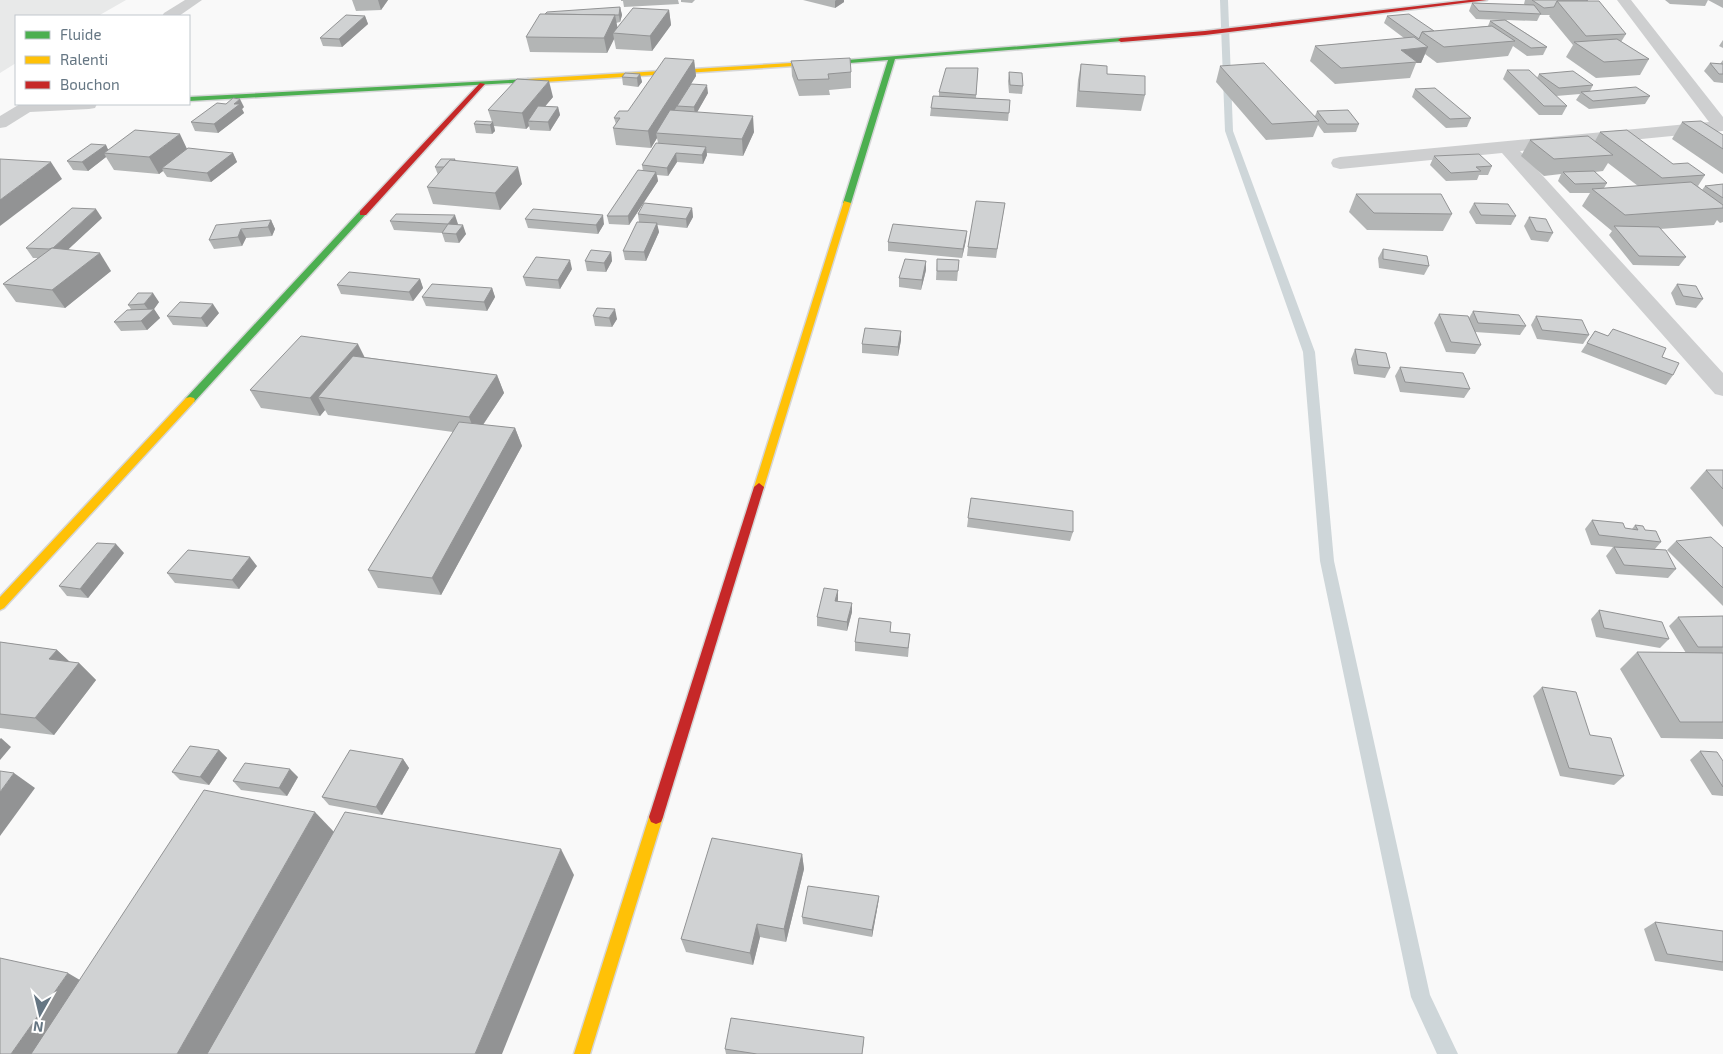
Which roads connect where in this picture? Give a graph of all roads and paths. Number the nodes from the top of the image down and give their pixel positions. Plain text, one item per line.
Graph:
1 (195, 0) edge
2 (1484, 0) edge
3 (1624, 0) edge
4 (171, 15) edge
5 (892, 59) junction
6 (482, 84) junction
7 (190, 99) edge
8 (29, 105) edge
9 (0, 123) edge
10 (1722, 126) edge
11 (1507, 147) junction
12 (1340, 163) dead end
13 (1723, 388) edge
14 (0, 605) edge
15 (582, 1054) edge

1 - 4 street
2 - 5 street
3 - 10 street
5 - 6 street
5 - 15 street
6 - 7 street
6 - 14 street
8 - 9 street
10 - 11 street
11 - 12 street
11 - 13 street

